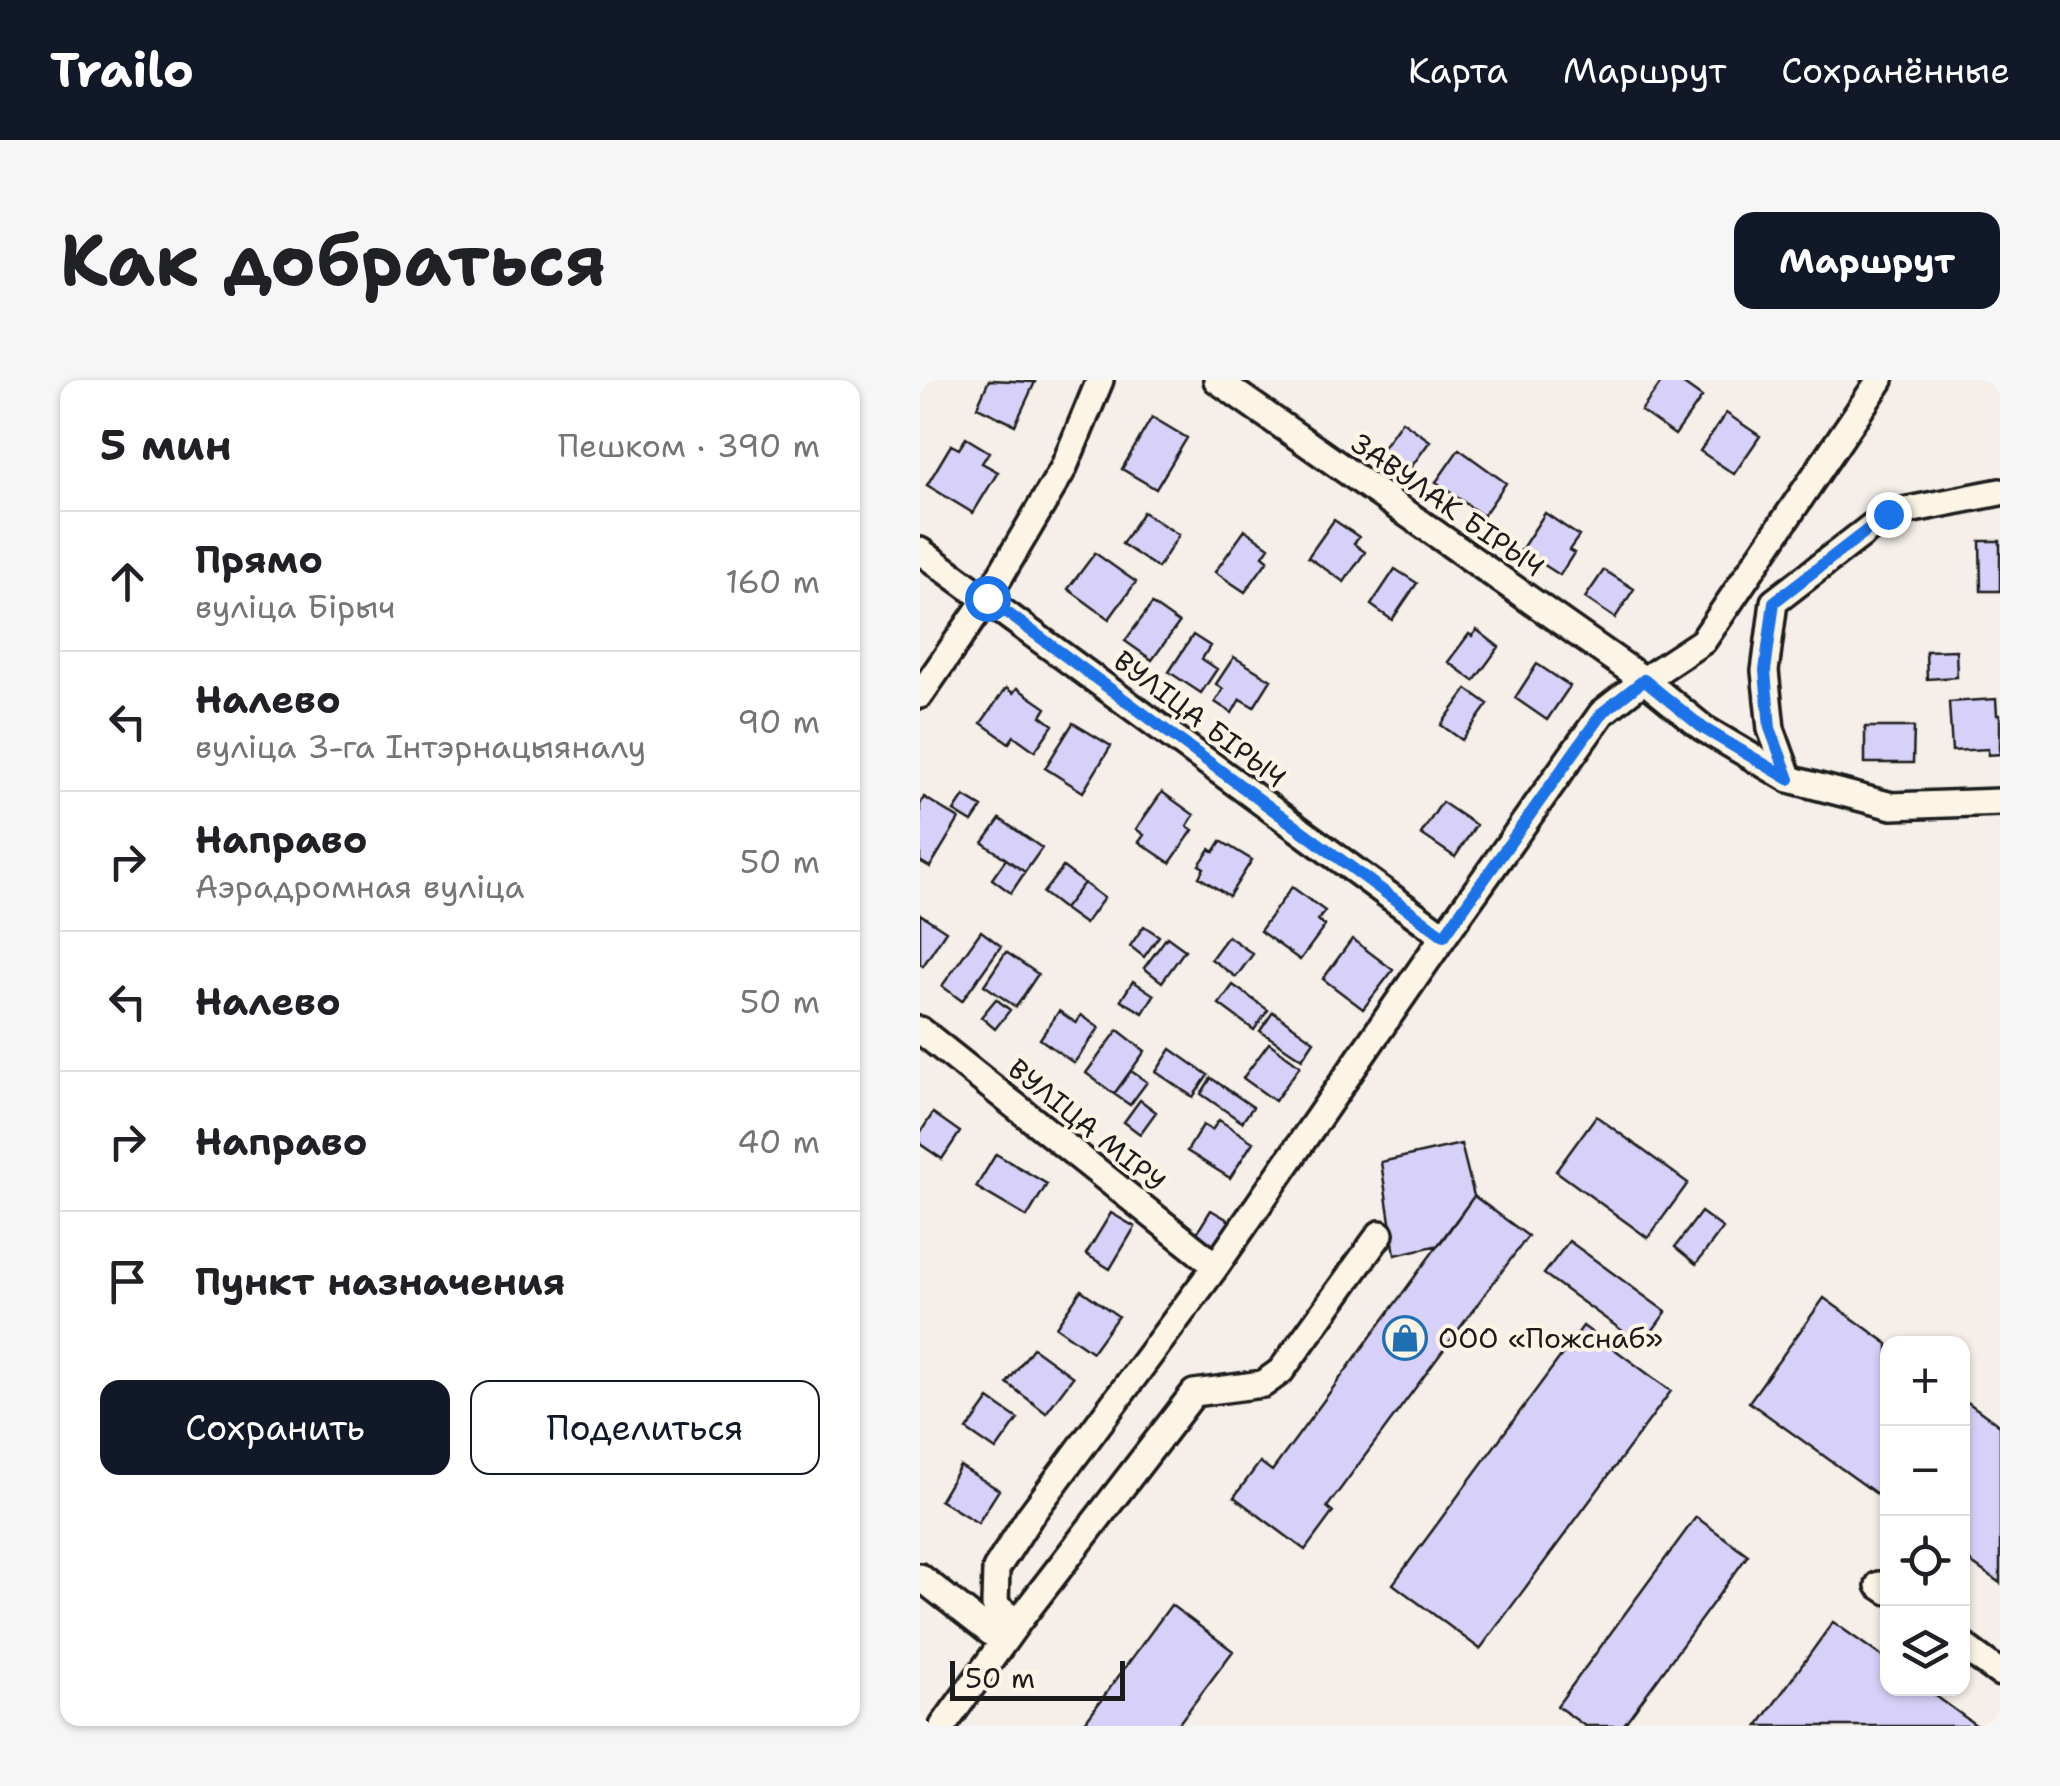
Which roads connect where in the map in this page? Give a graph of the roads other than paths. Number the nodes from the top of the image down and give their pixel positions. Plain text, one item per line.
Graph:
1 (1100, 380) edge
2 (1217, 380) edge
3 (1880, 380) edge
4 (2000, 492) edge
5 (920, 551) edge
6 (987, 598) junction
7 (1644, 680) junction
8 (920, 694) edge
9 (1789, 779) junction
10 (2000, 802) edge
11 (1444, 936) junction
12 (920, 1030) edge
13 (1380, 1234) dead end
14 (1216, 1266) junction
15 (920, 1577) edge
16 (1010, 1632) junction
17 (1970, 1651) edge
18 (2000, 1672) edge
19 (943, 1726) edge

1 - 6 street
2 - 7 street, ЗАВУЛАК БІРЫЧ
3 - 7 street
4 - 9 street
5 - 6 street, ВУЛІЦА БІРЫЧ
6 - 8 street
6 - 11 street, ВУЛІЦА БІРЫЧ
7 - 9 street, ЗАВУЛАК БІРЫЧ
7 - 11 street
9 - 10 street, ЗАВУЛАК БІРЫЧ
11 - 14 street
12 - 14 street, ВУЛІЦА МІРУ
13 - 16 street
14 - 16 street
15 - 16 street
16 - 19 street
17 - 18 street

